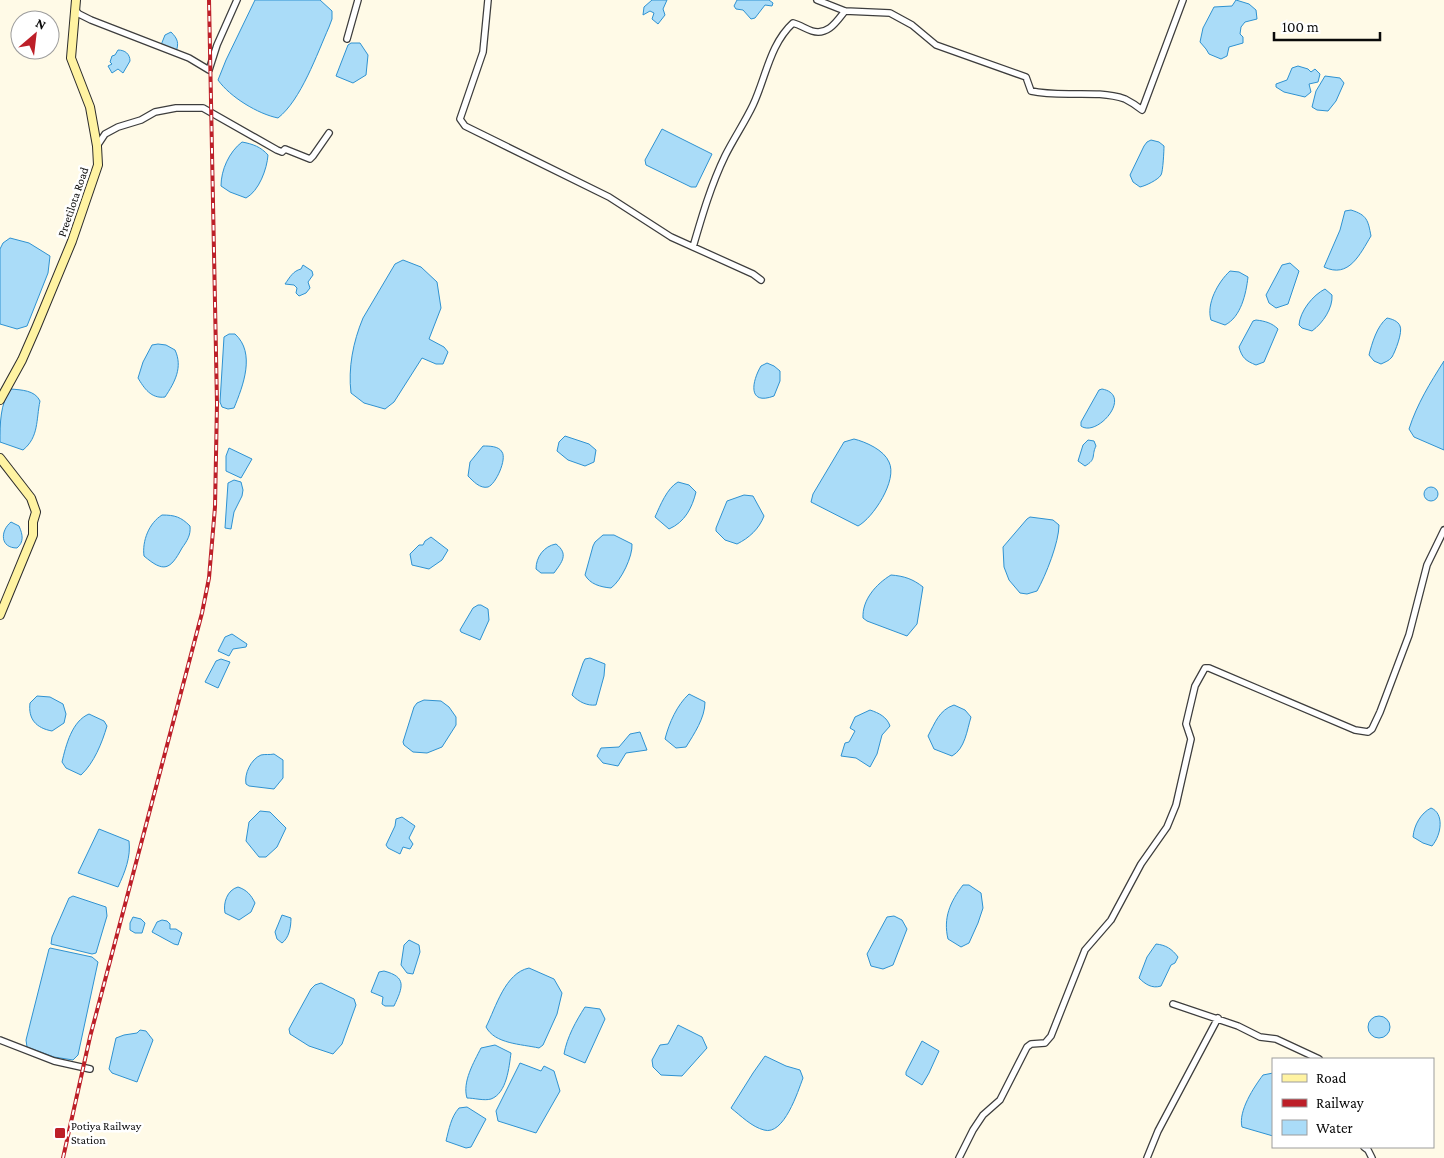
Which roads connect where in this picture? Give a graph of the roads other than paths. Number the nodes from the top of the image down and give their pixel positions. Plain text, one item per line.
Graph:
1 (76, 0) edge
2 (237, 0) edge
3 (358, 0) edge
4 (488, 0) edge
5 (817, 0) edge
6 (1183, 0) edge
7 (76, 11) junction
8 (845, 11) junction
9 (347, 40) dead end
10 (329, 133) dead end
11 (97, 146) junction
12 (693, 247) junction
13 (761, 280) dead end
14 (0, 400) edge
15 (0, 458) edge
16 (1444, 530) edge
17 (0, 615) edge
18 (1173, 1004) dead end
19 (1218, 1018) junction
20 (0, 1040) edge
21 (1317, 1058) edge
22 (90, 1069) dead end
23 (959, 1158) edge
24 (1147, 1158) edge

1 - 7 main road, Preetilota Road
2 - 7 street
3 - 9 street
4 - 12 street
5 - 8 street
6 - 8 street
7 - 11 main road, Preetilota Road
8 - 12 street
10 - 11 street
11 - 14 main road, Preetilota Road
12 - 13 street
15 - 17 main road
16 - 23 street
18 - 19 street
19 - 21 street
19 - 24 street
20 - 22 street

